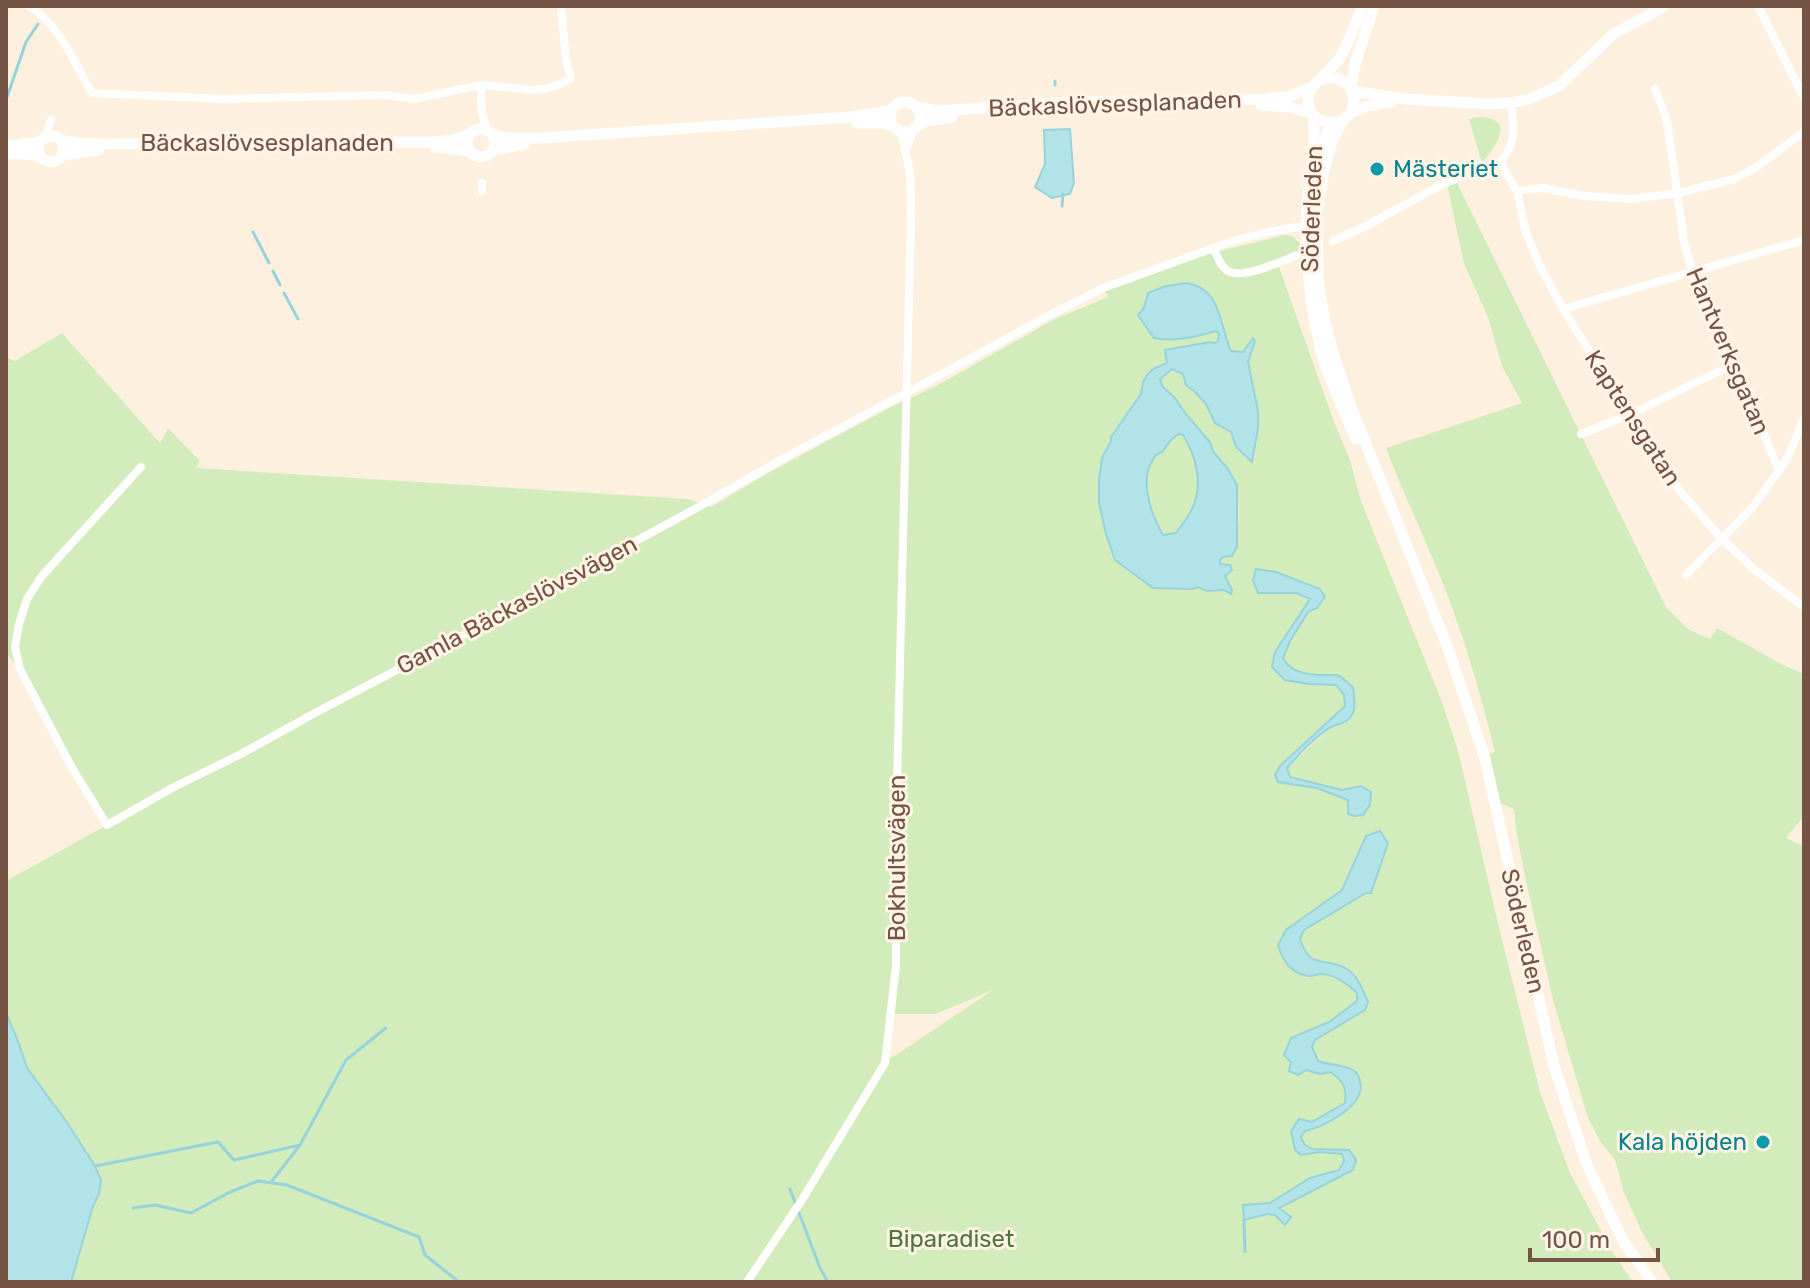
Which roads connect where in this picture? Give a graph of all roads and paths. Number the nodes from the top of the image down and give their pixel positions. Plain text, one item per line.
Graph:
1 (28, 6) edge
2 (561, 6) edge
3 (1362, 6) edge
4 (1374, 6) edge
5 (1665, 6) edge
6 (1758, 6) edge
7 (1322, 82) junction
8 (481, 85) junction
9 (1352, 89) junction
10 (1655, 89) dead end
11 (1804, 98) edge
12 (1407, 99) junction
13 (1511, 103) junction
14 (916, 107) junction
15 (892, 110) junction
16 (1312, 114) junction
17 (1343, 119) junction
18 (51, 120) dead end
19 (906, 128) junction
20 (1804, 132) edge
21 (481, 133) junction
22 (42, 139) junction
23 (61, 140) junction
24 (6, 146) edge
25 (493, 150) junction
26 (470, 151) junction
27 (6, 154) edge
28 (63, 155) junction
29 (40, 156) junction
30 (1500, 162) junction
31 (1517, 191) junction
32 (1678, 193) junction
33 (1312, 225) junction
34 (1804, 240) edge
35 (1333, 241) dead end
36 (1214, 249) junction
37 (1297, 255) dead end
38 (1692, 271) junction
39 (1563, 309) junction
40 (1732, 365) junction
41 (907, 393) junction
42 (1629, 415) junction
43 (1804, 419) edge
44 (1581, 434) dead end
45 (141, 467) dead end
46 (1779, 471) junction
47 (1721, 538) junction
48 (1686, 575) dead end
49 (1804, 607) edge
50 (747, 1282) edge
51 (1652, 1282) edge

1 - 8 street
2 - 8 street
3 - 7 street
4 - 9 street, Söderleden
5 - 13 street
6 - 11 street
7 - 9 street
7 - 14 street, Bäckaslövsesplanaden
7 - 16 street, Söderleden
8 - 21 street
9 - 12 street
9 - 17 street, Söderleden
10 - 32 street, Hantverksgatan
12 - 13 street
12 - 17 street
13 - 30 street
14 - 15 street, Bäckaslövsesplanaden
14 - 19 street
15 - 19 street
15 - 21 street, Bäckaslövsesplanaden
16 - 17 street, Söderleden
16 - 19 street, Bäckaslövsesplanaden
16 - 33 street, Söderleden
17 - 33 street, Söderleden
18 - 22 street
19 - 25 street, Bäckaslövsesplanaden
19 - 41 street, Bokhultsvägen
20 - 32 street
21 - 23 street, Bäckaslövsesplanaden
21 - 25 street
21 - 26 street
22 - 23 street
22 - 24 street
22 - 29 street
23 - 28 street
25 - 26 street, Bäckaslövsesplanaden
26 - 28 street, Bäckaslövsesplanaden
27 - 29 street
28 - 29 street
30 - 31 street, Kaptensgatan
30 - 35 street
31 - 32 street
31 - 39 street, Kaptensgatan
32 - 38 street, Hantverksgatan
33 - 36 street, Gamla Bäckaslövsvägen
33 - 51 street, Söderleden
34 - 38 street
36 - 37 street
36 - 41 street, Gamla Bäckaslövsvägen
38 - 39 street
38 - 40 street, Hantverksgatan
39 - 42 street, Kaptensgatan
40 - 42 street
40 - 46 street, Hantverksgatan
41 - 45 street, Gamla Bäckaslövsvägen
41 - 50 street, Bokhultsvägen
42 - 44 street
42 - 47 street, Kaptensgatan
43 - 46 street
46 - 47 street
47 - 48 street
47 - 49 street, Kaptensgatan

